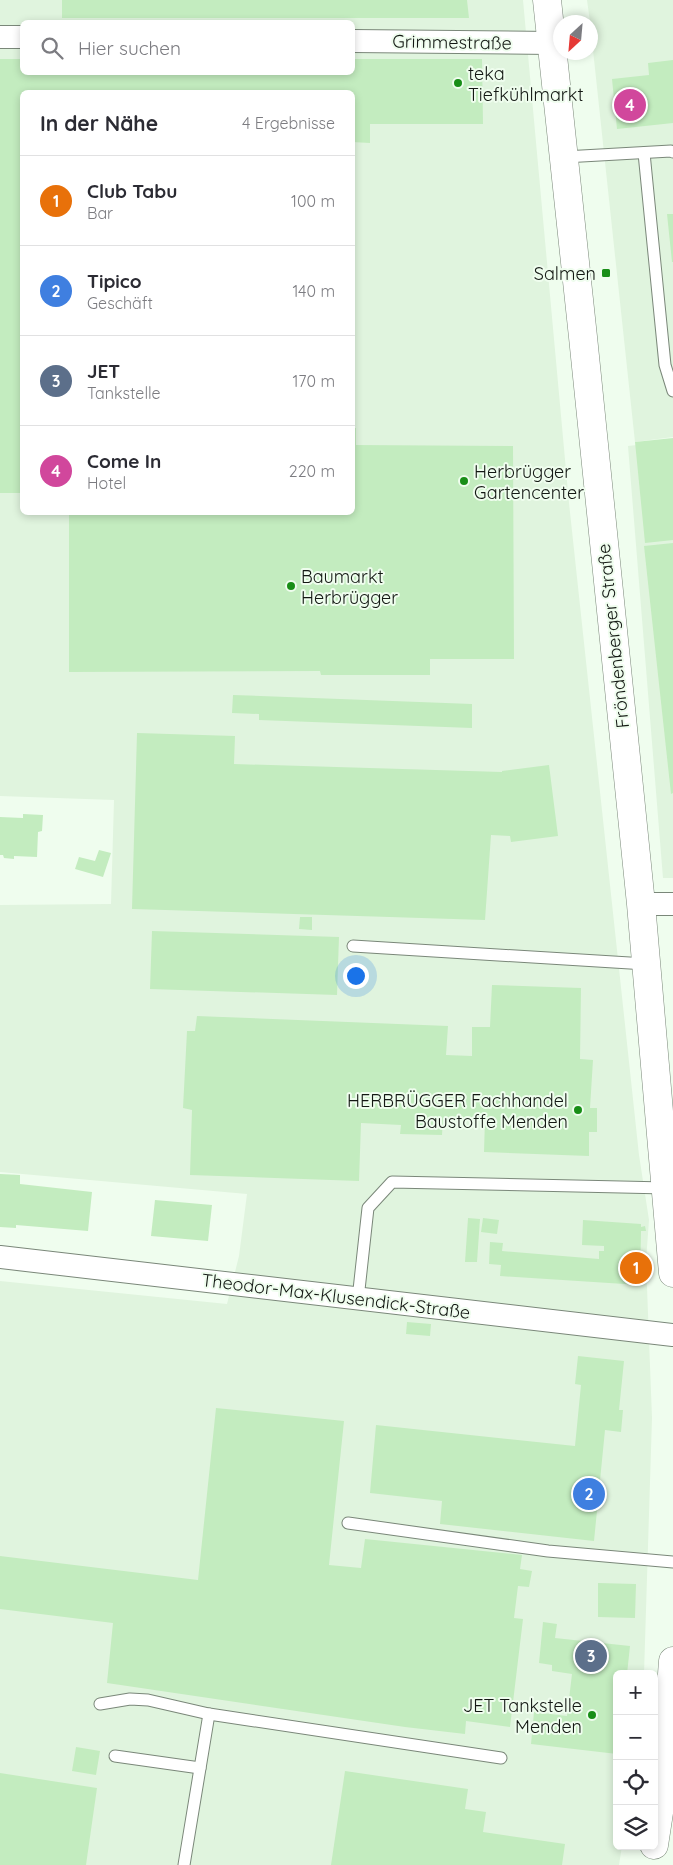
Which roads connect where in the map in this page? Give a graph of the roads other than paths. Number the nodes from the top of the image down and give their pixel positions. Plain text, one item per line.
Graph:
1 (550, 1) edge
2 (0, 37) edge
3 (20, 37) edge
4 (355, 41) edge
5 (552, 42) junction
6 (673, 152) edge
7 (644, 153) junction
8 (564, 158) junction
9 (673, 391) edge
10 (641, 904) junction
11 (673, 904) edge
12 (353, 946) dead end
13 (646, 964) junction
14 (666, 1188) junction
15 (0, 1257) edge
16 (673, 1272) edge
17 (358, 1299) junction
18 (673, 1335) edge
19 (348, 1522) dead end
20 (673, 1562) edge
21 (673, 1661) edge
22 (100, 1704) dead end
23 (209, 1714) junction
24 (115, 1756) dead end
25 (501, 1758) dead end
26 (200, 1768) junction
27 (658, 1819) edge
28 (653, 1850) edge
29 (184, 1865) edge
30 (651, 1865) edge

1 - 5 main road, Fröndenberger Straße
2 - 3 street
4 - 5 street, Grimmestraße
5 - 8 main road, Fröndenberger Straße
6 - 7 lane
7 - 8 lane
7 - 9 lane
8 - 10 main road, Fröndenberger Straße
10 - 11 street
10 - 13 main road, Fröndenberger Straße
12 - 13 lane
13 - 14 main road, Fröndenberger Straße
14 - 16 main road, Fröndenberger Straße
14 - 17 lane
15 - 17 street, Theodor-Max-Klusendick-Straße
17 - 18 street, Theodor-Max-Klusendick-Straße
19 - 20 lane
21 - 27 main road
22 - 23 lane
23 - 25 lane
23 - 26 lane
24 - 26 lane
26 - 29 lane
28 - 30 main road

